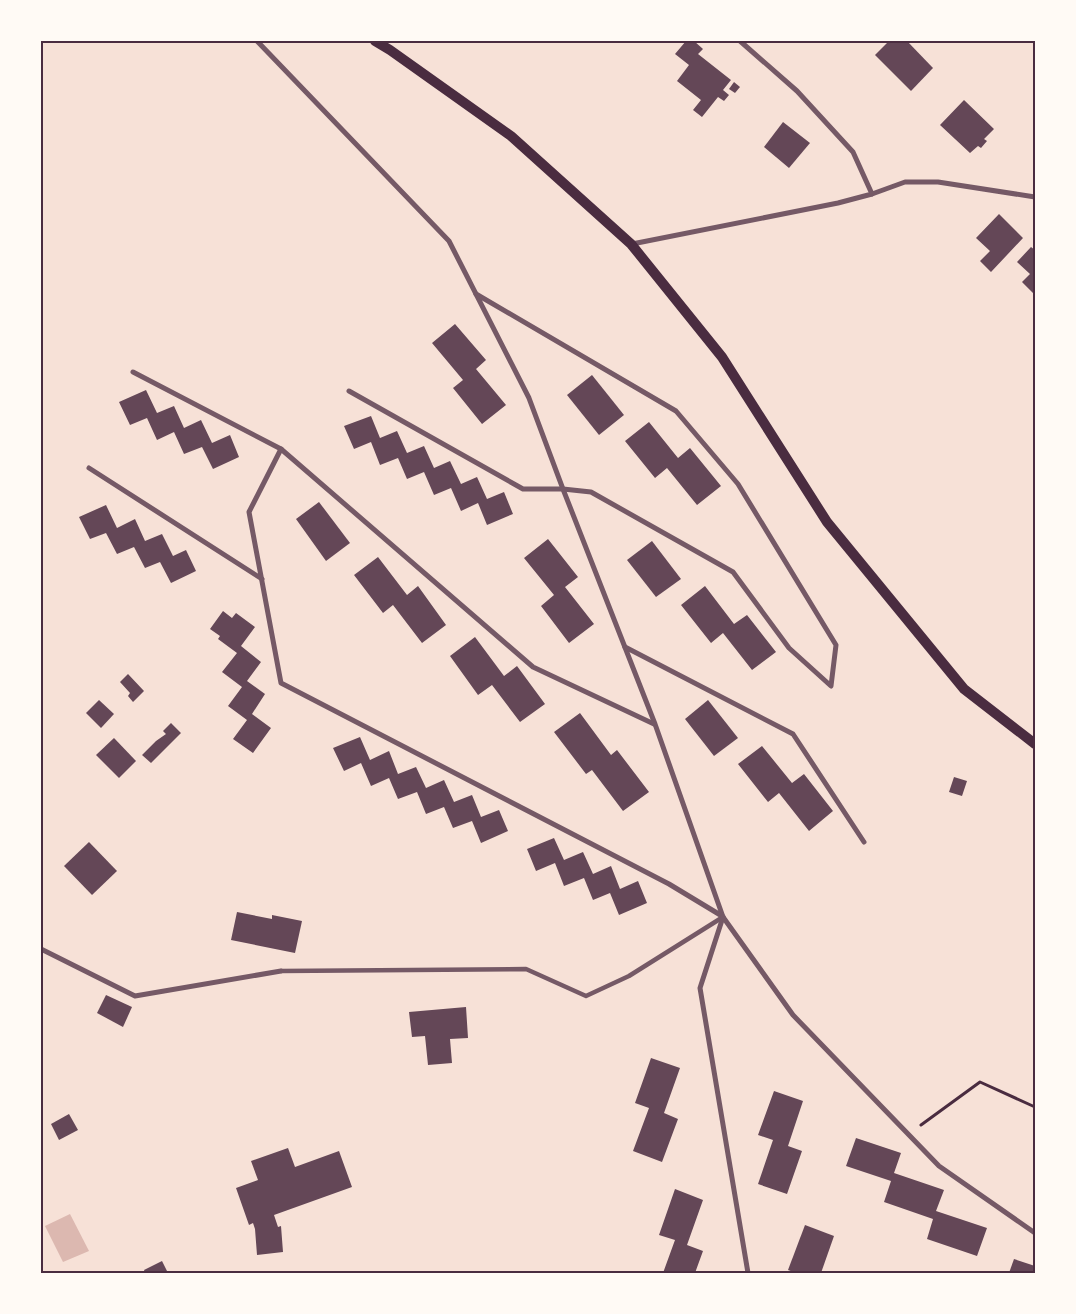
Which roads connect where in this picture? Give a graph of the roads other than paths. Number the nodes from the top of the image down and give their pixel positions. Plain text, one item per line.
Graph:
1 (257, 41) edge
2 (375, 41) edge
3 (740, 41) edge
4 (872, 194) junction
5 (1035, 197) edge
6 (631, 244) junction
7 (475, 293) junction
8 (133, 372) dead end
9 (349, 391) dead end
10 (281, 449) junction
11 (89, 468) dead end
12 (563, 489) junction
13 (262, 579) junction
14 (625, 647) junction
15 (655, 724) junction
16 (1035, 744) edge
17 (864, 842) dead end
18 (723, 916) junction
19 (41, 949) edge
20 (281, 971) joint
21 (1035, 1233) edge
22 (748, 1273) edge

1 - 7 street
2 - 6 main road
3 - 4 street
4 - 5 street
4 - 6 street
6 - 16 main road
7 - 12 street
7 - 12 street
8 - 10 street
9 - 12 street
10 - 13 street
10 - 15 street
11 - 13 street
12 - 14 street
13 - 18 street
14 - 15 street
14 - 17 street
15 - 18 street
18 - 20 street
18 - 21 street
18 - 22 street
19 - 20 street

